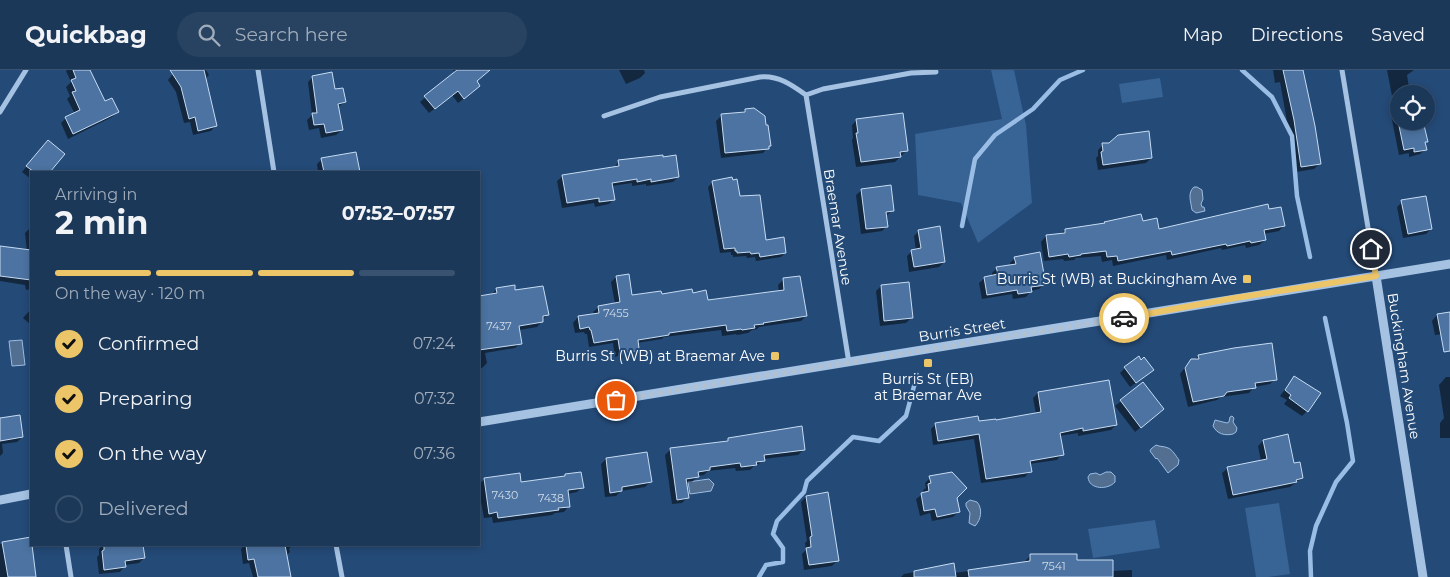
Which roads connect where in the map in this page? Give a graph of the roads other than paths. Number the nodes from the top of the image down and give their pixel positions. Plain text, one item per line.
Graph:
1 (26, 70) edge
2 (258, 70) edge
3 (1342, 70) edge
4 (936, 72) dead end
5 (806, 95) junction
6 (0, 112) edge
7 (604, 116) dead end
8 (274, 171) edge
9 (1450, 264) edge
10 (1376, 276) junction
11 (849, 363) junction
12 (480, 422) edge
13 (30, 494) edge
14 (0, 500) edge
15 (66, 546) edge
16 (336, 546) edge
17 (71, 577) edge
18 (342, 577) edge
19 (1423, 577) edge

1 - 6 street
2 - 8 street
3 - 10 street, Buckingham Avenue
4 - 5 street
5 - 7 street
5 - 11 street, Braemar Avenue
9 - 10 street, Burris Street
10 - 11 street, Burris Street
10 - 19 street, Buckingham Avenue
11 - 12 street, Burris Street
13 - 14 street
15 - 17 street
16 - 18 street

